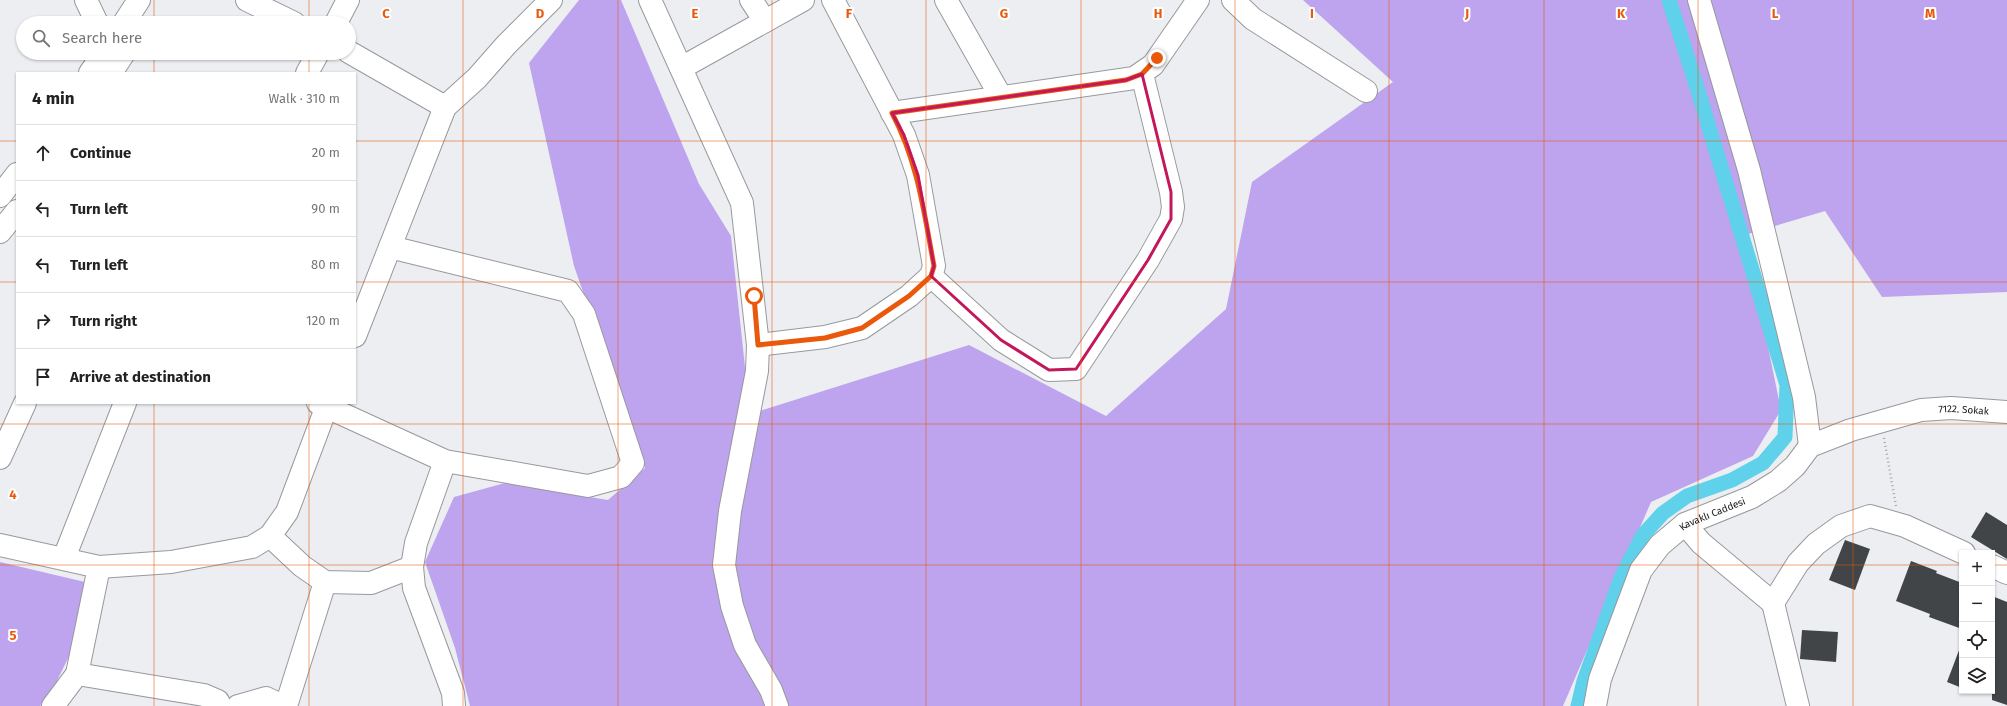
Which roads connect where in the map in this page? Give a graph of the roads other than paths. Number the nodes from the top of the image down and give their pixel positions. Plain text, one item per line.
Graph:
1 (86, 0) edge
2 (247, 0) edge
3 (348, 0) edge
4 (551, 0) edge
5 (650, 0) edge
6 (751, 0) edge
7 (803, 0) edge
8 (833, 0) edge
9 (946, 0) edge
10 (1198, 0) edge
11 (1233, 0) edge
12 (1699, 0) edge
13 (138, 4) edge
14 (94, 16) edge
15 (129, 16) edge
16 (141, 16) edge
17 (280, 16) edge
18 (340, 16) edge
19 (765, 21) junction
20 (356, 56) edge
21 (99, 60) edge
22 (119, 60) edge
23 (314, 60) edge
24 (681, 68) junction
25 (91, 72) edge
26 (112, 72) edge
27 (308, 72) edge
28 (1142, 74) junction
29 (1366, 91) dead end
30 (1001, 97) junction
31 (445, 107) junction
32 (892, 113) junction
33 (16, 175) edge
34 (0, 196) edge
35 (16, 212) edge
36 (0, 232) edge
37 (390, 247) junction
38 (931, 276) junction
39 (356, 333) edge
40 (758, 345) junction
41 (25, 404) edge
42 (125, 404) edge
43 (324, 404) edge
44 (2007, 412) edge
45 (1810, 446) junction
46 (0, 458) edge
47 (445, 461) junction
48 (1685, 524) junction
49 (270, 536) junction
50 (0, 545) edge
51 (1959, 551) edge
52 (64, 558) junction
53 (99, 567) junction
54 (412, 567) junction
55 (1995, 567) edge
56 (2007, 573) edge
57 (325, 582) junction
58 (1773, 603) junction
59 (77, 674) junction
60 (53, 706) edge
61 (220, 706) edge
62 (238, 706) edge
63 (284, 706) edge
64 (454, 706) edge
65 (777, 706) edge
66 (1594, 706) edge
67 (1798, 706) edge

1 - 14 street
2 - 17 street
3 - 18 street
4 - 31 street
5 - 24 street
6 - 19 street
7 - 19 street
8 - 32 street
9 - 30 street
10 - 28 street
11 - 29 street
12 - 45 street
13 - 15 street
13 - 16 street
19 - 24 street
20 - 31 street
21 - 25 street
22 - 26 street
23 - 27 street
24 - 40 street
28 - 30 street
28 - 38 street
30 - 32 street
31 - 37 street
32 - 38 street
33 - 34 street
35 - 36 street
37 - 39 street
37 - 47 street
38 - 40 street
40 - 65 street
41 - 46 street
42 - 52 street
43 - 47 street
43 - 49 street
44 - 45 street, 7122. Sokak
45 - 48 street, Kavaklı Caddesi
47 - 54 street
48 - 58 street
48 - 66 street, Kavaklı Caddesi
49 - 53 street
49 - 57 street
50 - 52 street
51 - 58 street
52 - 53 street
53 - 59 street
54 - 57 street
54 - 64 street
55 - 56 street
57 - 63 street
58 - 67 street
59 - 60 street
59 - 61 street
62 - 63 street

